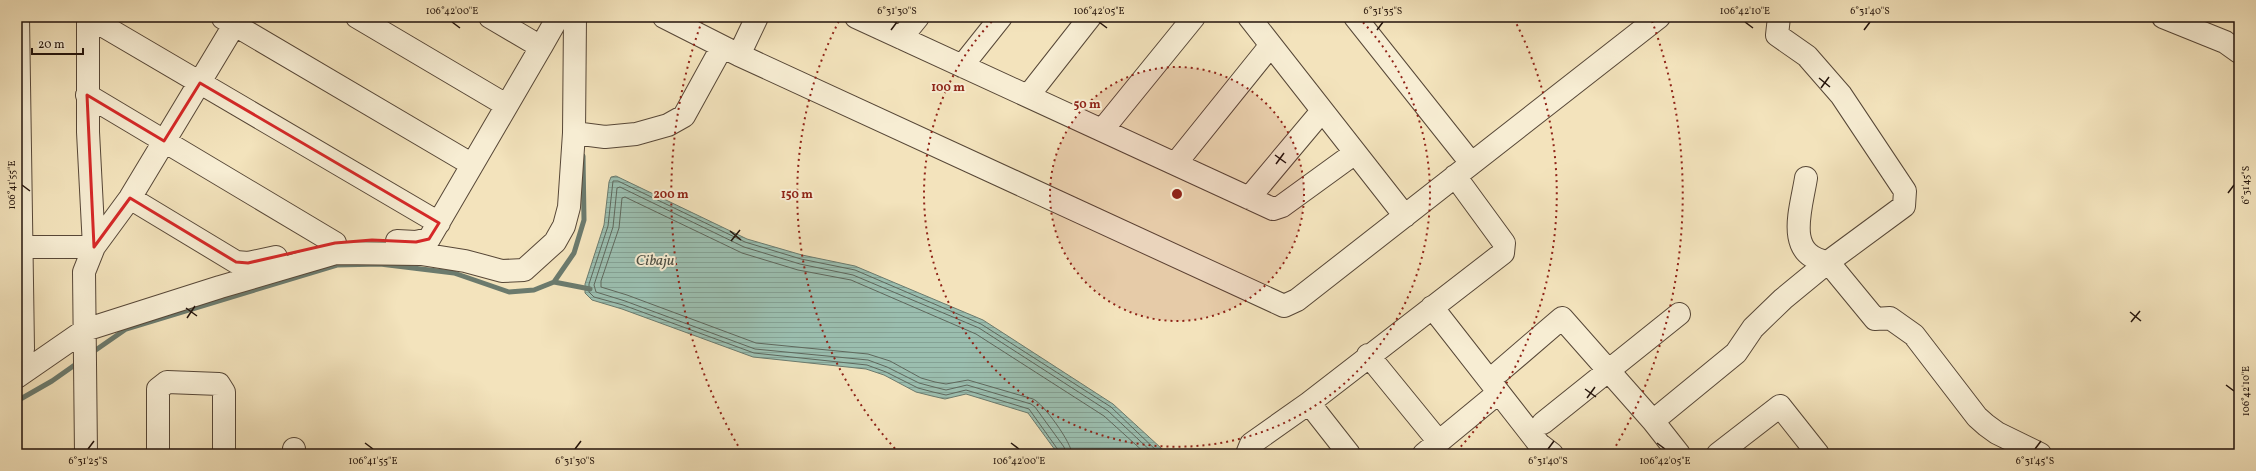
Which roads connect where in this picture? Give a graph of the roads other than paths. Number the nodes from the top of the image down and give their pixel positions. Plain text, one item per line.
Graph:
1 (18, 17) edge
2 (88, 17) edge
3 (357, 17) edge
4 (490, 17) edge
5 (558, 17) edge
6 (574, 17) edge
7 (664, 17) edge
8 (757, 17) edge
9 (856, 17) edge
10 (918, 17) edge
11 (1001, 17) edge
12 (1090, 17) edge
13 (1194, 17) edge
14 (1249, 17) edge
15 (1355, 17) edge
16 (1659, 17) edge
17 (1779, 17) edge
18 (2163, 17) edge
19 (232, 20) edge
20 (901, 38) junction
21 (1271, 45) junction
22 (541, 47) junction
23 (731, 51) junction
24 (2239, 52) edge
25 (962, 66) junction
26 (200, 83) junction
27 (88, 96) junction
28 (1028, 96) junction
29 (506, 105) junction
30 (1322, 111) junction
31 (1103, 129) junction
32 (574, 133) junction
33 (164, 141) junction
34 (1355, 153) junction
35 (1176, 163) junction
36 (471, 164) junction
37 (1463, 170) junction
38 (1806, 178) dead end
39 (130, 198) junction
40 (1249, 198) junction
41 (1405, 216) junction
42 (439, 223) junction
43 (335, 243) junction
44 (19, 247) edge
45 (94, 247) junction
46 (1828, 262) junction
47 (1432, 307) junction
48 (1679, 314) dead end
49 (85, 336) junction
50 (1368, 356) junction
51 (17, 359) edge
52 (1607, 370) junction
53 (17, 377) edge
54 (1498, 382) junction
55 (1309, 402) junction
56 (1653, 421) junction
57 (1543, 423) dead end
58 (1431, 448) edge
59 (1539, 451) edge
60 (1726, 452) edge
61 (86, 454) edge
62 (158, 454) edge
63 (224, 454) edge
64 (1247, 454) edge
65 (1349, 454) edge
66 (1679, 454) edge
67 (1818, 454) edge
68 (2040, 454) edge

1 - 44 street
2 - 26 street
2 - 27 street
3 - 29 street
4 - 22 street
5 - 22 street
6 - 32 street
7 - 23 street
8 - 23 street
9 - 20 street
10 - 20 street
11 - 25 street
12 - 28 street
13 - 31 street
14 - 21 street
15 - 37 street
16 - 37 street
17 - 46 street
18 - 24 street
19 - 26 street
19 - 36 street
20 - 25 street
21 - 30 street
21 - 35 street
22 - 29 street
23 - 32 street
23 - 41 street
25 - 28 street
26 - 33 street
26 - 42 street
27 - 33 street
27 - 45 street
28 - 31 street
29 - 36 street
30 - 34 street
30 - 40 street
31 - 35 street
32 - 49 street
33 - 39 street
33 - 43 street
34 - 40 street
34 - 41 street
35 - 40 street
36 - 42 street
37 - 41 street
37 - 47 street
38 - 46 street
39 - 43 street
39 - 45 street
42 - 43 street
44 - 45 street
44 - 51 street
45 - 49 street
46 - 56 street
46 - 68 street
47 - 50 street
47 - 54 street
48 - 52 street
49 - 53 street
49 - 61 street
50 - 55 street
50 - 58 street
52 - 54 street
52 - 56 street
52 - 57 street
54 - 58 street
54 - 59 street
55 - 64 street
55 - 65 street
56 - 66 street
60 - 67 street
62 - 63 street

